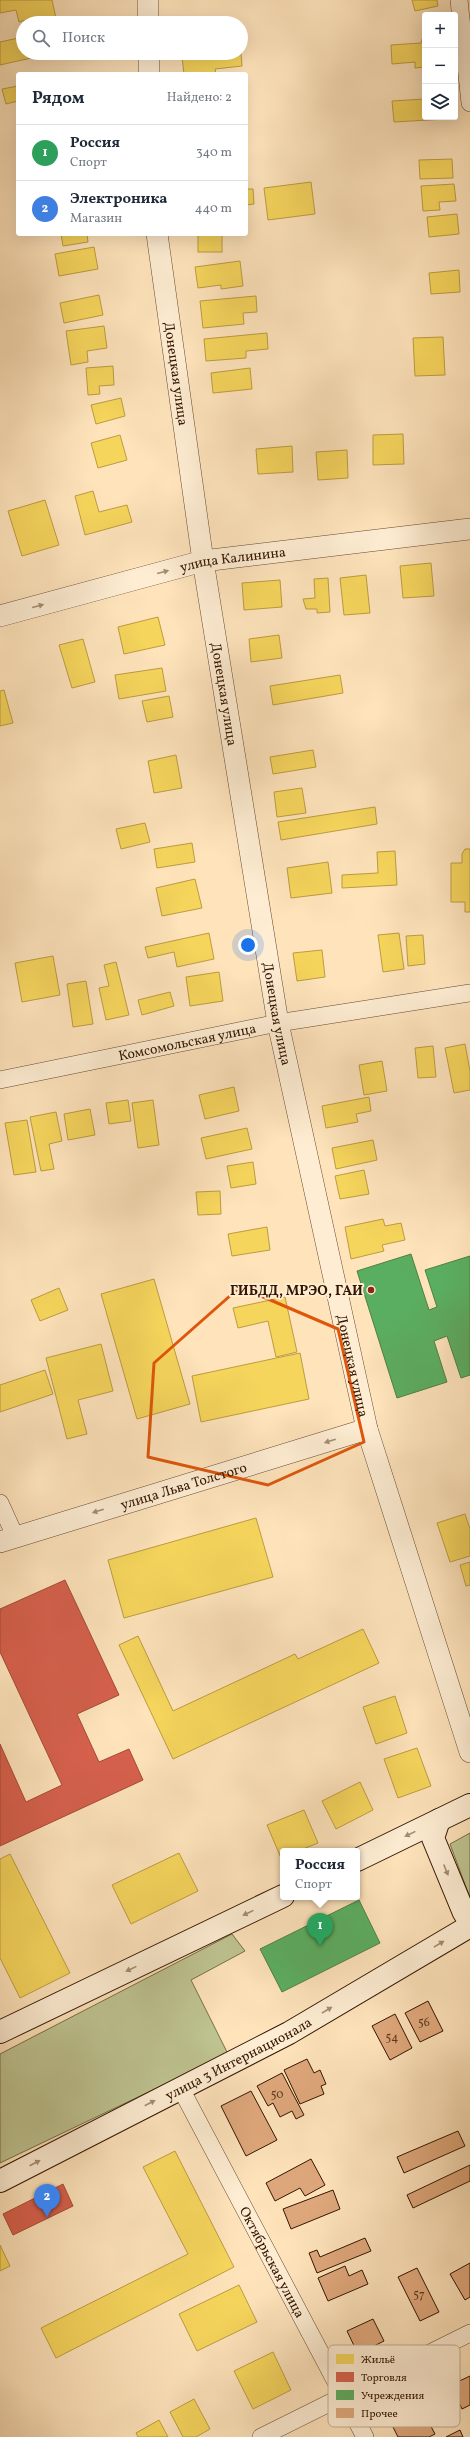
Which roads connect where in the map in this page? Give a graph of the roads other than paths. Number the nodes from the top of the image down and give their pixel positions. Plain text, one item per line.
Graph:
1 (148, 0) edge
2 (459, 0) edge
3 (148, 16) edge
4 (149, 60) edge
5 (149, 72) edge
6 (470, 103) edge
7 (158, 236) edge
8 (470, 529) edge
9 (203, 562) junction
10 (0, 616) edge
11 (470, 993) edge
12 (278, 1023) junction
13 (0, 1080) edge
14 (367, 1429) junction
15 (0, 1503) edge
16 (7, 1539) edge
17 (470, 1752) edge
18 (470, 1804) edge
19 (439, 1820) junction
20 (360, 1859) edge
21 (280, 1897) edge
22 (470, 1916) edge
23 (470, 1926) edge
24 (0, 2032) edge
25 (180, 2087) junction
26 (0, 2181) edge
27 (470, 2333) edge
28 (446, 2345) edge
29 (328, 2365) edge
30 (328, 2403) edge
31 (360, 2427) edge
32 (261, 2437) edge
33 (365, 2437) edge

1 - 3 street
2 - 6 street
4 - 5 street
7 - 9 street, Донецкая улица
8 - 9 street, улица Калинина
10 -> 9 street, улица Калинина
9 - 12 street, Донецкая улица
11 - 12 street, Комсомольская улица
12 - 13 street, Комсомольская улица
12 - 14 street, Донецкая улица
14 -> 16 street, улица Льва Толстого
14 - 17 street, Донецкая улица
15 - 16 street
18 - 19 main road
19 -> 20 main road
19 -> 22 main road
21 -> 24 main road
25 -> 23 main road, улица 3 Интернационала
26 -> 25 main road, улица 3 Интернационала
25 - 29 street, Октябрьская улица
27 - 28 street
30 - 32 street
31 - 33 street, Октябрьская улица

